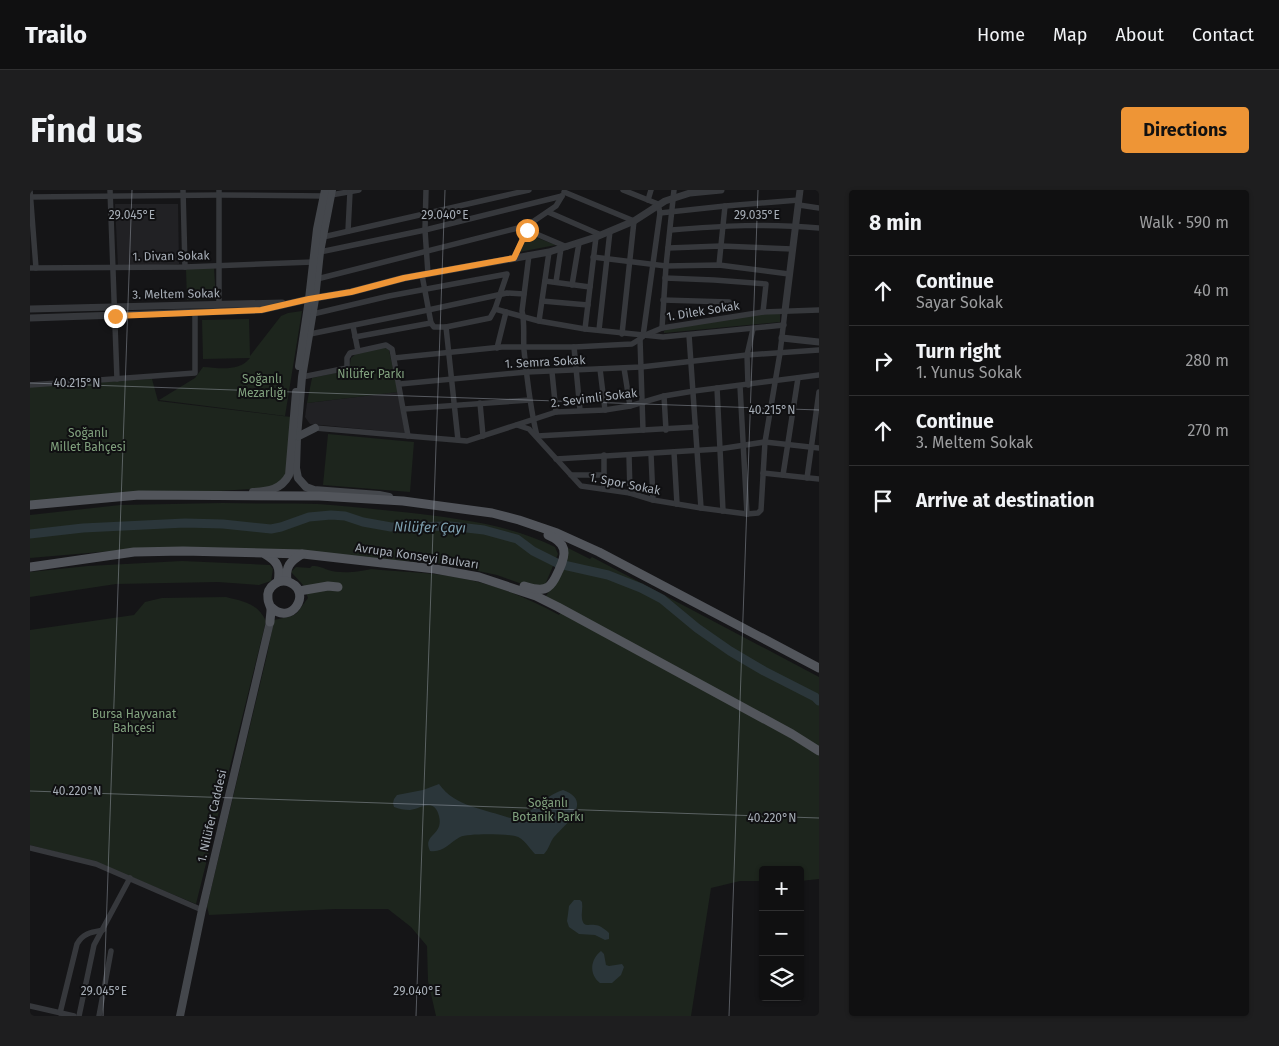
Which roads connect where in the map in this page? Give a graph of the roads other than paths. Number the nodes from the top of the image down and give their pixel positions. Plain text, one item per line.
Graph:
1 (30, 190) edge
2 (359, 190) edge
3 (426, 190) edge
4 (529, 190) edge
5 (623, 190) edge
6 (651, 190) edge
7 (674, 190) edge
8 (721, 190) edge
9 (800, 190) edge
10 (518, 191) edge
11 (220, 192) edge
12 (350, 192) junction
13 (691, 192) edge
14 (110, 193) edge
15 (184, 193) edge
16 (328, 193) edge
17 (564, 193) edge
18 (31, 197) edge
19 (673, 198) junction
20 (648, 200) junction
21 (799, 203) junction
22 (658, 204) junction
23 (725, 206) junction
24 (819, 208) edge
25 (548, 212) junction
26 (672, 212) junction
27 (660, 213) junction
28 (425, 214) junction
29 (634, 221) junction
30 (723, 226) junction
31 (796, 226) junction
32 (819, 228) edge
33 (425, 230) junction
34 (527, 230) junction
35 (671, 230) junction
36 (31, 231) edge
37 (348, 231) junction
38 (610, 231) junction
39 (598, 236) junction
40 (323, 237) junction
41 (579, 243) junction
42 (721, 246) junction
43 (564, 248) junction
44 (668, 248) junction
45 (792, 249) junction
46 (426, 251) junction
47 (320, 252) junction
48 (549, 252) junction
49 (529, 255) junction
50 (594, 257) junction
51 (514, 258) junction
52 (607, 258) junction
53 (630, 261) junction
54 (312, 262) junction
55 (652, 264) junction
56 (218, 265) junction
57 (719, 265) junction
58 (666, 266) junction
59 (113, 267) junction
60 (185, 267) junction
61 (33, 268) edge
62 (425, 274) junction
63 (790, 274) junction
64 (665, 278) junction
65 (317, 279) junction
66 (545, 281) junction
67 (556, 282) junction
68 (572, 285) junction
69 (590, 287) junction
70 (424, 290) junction
71 (501, 294) junction
72 (524, 294) junction
73 (312, 299) junction
74 (663, 300) junction
75 (542, 301) junction
76 (729, 302) dead end
77 (292, 303) junction
78 (218, 304) junction
79 (588, 305) junction
80 (115, 306) junction
81 (30, 309) edge
82 (495, 309) junction
83 (428, 310) junction
84 (819, 310) edge
85 (785, 311) junction
86 (506, 312) junction
87 (763, 312) junction
88 (196, 313) junction
89 (313, 314) junction
90 (115, 316) junction
91 (523, 317) junction
92 (30, 318) edge
93 (539, 320) junction
94 (431, 323) junction
95 (784, 325) junction
96 (353, 326) junction
97 (446, 327) junction
98 (662, 328) junction
99 (585, 329) junction
100 (753, 329) junction
101 (599, 330) junction
102 (310, 334) junction
103 (622, 334) junction
104 (689, 335) junction
105 (355, 337) junction
106 (642, 338) junction
107 (782, 338) junction
108 (819, 342) edge
109 (497, 348) junction
110 (524, 348) junction
111 (574, 348) junction
112 (819, 350) edge
113 (358, 351) junction
114 (449, 352) junction
115 (780, 353) junction
116 (747, 355) junction
117 (394, 358) junction
118 (691, 362) junction
119 (641, 367) junction
120 (624, 368) junction
121 (600, 369) junction
122 (576, 370) junction
123 (527, 372) junction
124 (552, 372) junction
125 (819, 374) edge
126 (302, 377) junction
127 (798, 378) junction
128 (452, 379) junction
129 (117, 380) junction
130 (776, 380) junction
131 (400, 384) junction
132 (748, 384) junction
133 (30, 385) edge
134 (740, 386) junction
135 (717, 388) junction
136 (694, 391) junction
137 (819, 392) edge
138 (664, 396) junction
139 (530, 400) junction
140 (480, 403) junction
141 (642, 403) junction
142 (454, 405) junction
143 (630, 406) junction
144 (404, 409) junction
145 (580, 410) junction
146 (605, 410) junction
147 (556, 412) junction
148 (532, 418) junction
149 (296, 420) junction
150 (517, 425) junction
151 (696, 427) junction
152 (315, 428) junction
153 (643, 430) junction
154 (666, 430) junction
155 (295, 436) junction
156 (408, 436) junction
157 (483, 436) junction
158 (537, 436) junction
159 (458, 440) junction
160 (765, 442) junction
161 (788, 444) junction
162 (743, 445) junction
163 (812, 446) junction
164 (819, 448) edge
165 (719, 449) junction
166 (697, 451) junction
167 (674, 452) junction
168 (651, 454) junction
169 (604, 455) junction
170 (629, 455) junction
171 (556, 459) junction
172 (763, 473) junction
173 (571, 475) junction
174 (604, 475) junction
175 (783, 475) junction
176 (807, 478) junction
177 (819, 479) edge
178 (604, 489) junction
179 (630, 493) junction
180 (219, 495) junction
181 (80, 500) junction
182 (654, 500) junction
183 (403, 501) junction
184 (677, 504) junction
185 (30, 505) edge
186 (447, 506) junction
187 (701, 508) junction
188 (30, 509) edge
189 (723, 511) junction
190 (747, 514) junction
191 (262, 552) junction
192 (303, 554) junction
193 (84, 559) junction
194 (30, 562) edge
195 (30, 567) edge
196 (410, 567) junction
197 (283, 582) junction
198 (271, 607) junction
199 (280, 613) junction
200 (270, 622) junction
201 (819, 668) edge
202 (819, 751) edge
203 (30, 848) edge
204 (130, 878) junction
205 (202, 910) junction
206 (103, 930) junction
207 (111, 951) dead end
208 (30, 1006) edge
209 (60, 1013) junction
210 (70, 1016) edge
211 (79, 1016) edge
212 (99, 1016) edge
213 (180, 1016) edge

1 - 18 street
2 - 12 street
3 - 28 street
4 - 10 street
5 - 20 street
6 - 20 street
7 - 19 street
8 - 13 street, 3. Meltem Sokak
9 - 21 street
10 - 28 street
11 - 15 street
11 - 16 street
11 - 56 street
12 - 16 street
12 - 37 street
13 - 19 street, 3. Meltem Sokak
14 - 15 street
14 - 18 street
14 - 59 street
15 - 60 street
16 - 40 main road
16 - 54 main road
17 - 25 street
17 - 29 street
17 - 33 street
18 - 36 street
19 - 22 street, 3. Meltem Sokak
19 - 26 street
20 - 22 street
21 - 23 street
21 - 24 street
21 - 31 street
22 - 27 street
22 - 29 street, 3. Meltem Sokak
23 - 26 street
23 - 30 street
25 - 34 street
25 - 39 street
26 - 27 street
26 - 35 street
27 - 55 street
28 - 33 street
28 - 37 street
29 - 38 street, 3. Meltem Sokak
29 - 53 street
30 - 31 street
30 - 35 street
30 - 42 street
31 - 32 street
31 - 45 street
33 - 46 street
33 - 47 street
34 - 43 street
34 - 46 street
34 - 51 street
35 - 44 street
36 - 61 street
37 - 40 street
38 - 39 street, 3. Meltem Sokak
38 - 52 street
39 - 41 street, 3. Meltem Sokak
39 - 50 street
40 - 47 main road
41 - 43 street, 3. Meltem Sokak
41 - 68 street
42 - 44 street
42 - 45 street
42 - 57 street
43 - 48 street, 3. Meltem Sokak
43 - 67 street
44 - 58 street
45 - 63 street
46 - 62 street
46 - 65 street
47 - 65 main road
48 - 49 street, 3. Meltem Sokak
48 - 66 street
49 - 51 street, 3. Meltem Sokak
49 - 72 street
50 - 52 street
50 - 69 street
51 - 62 street, 3. Meltem Sokak
52 - 53 street
52 - 101 street
53 - 55 street
53 - 103 street
54 - 56 street, 1. Divan Sokak
54 - 73 main road
55 - 58 street
55 - 106 street
56 - 60 street, 1. Divan Sokak
56 - 78 street
57 - 58 street
57 - 63 street
58 - 64 street
59 - 60 street, 1. Divan Sokak
59 - 61 street, 1. Divan Sokak
59 - 80 street
62 - 70 street
62 - 73 street, 3. Meltem Sokak
63 - 85 street
64 - 74 street
64 - 87 street
65 - 73 main road
66 - 67 street
66 - 75 street
67 - 68 street
68 - 69 street
69 - 79 street
70 - 71 street
70 - 83 street
70 - 89 street
71 - 72 street
71 - 82 street
71 - 83 street
72 - 91 street
73 - 77 street, 3. Meltem Sokak
73 - 89 main road
73 - 149 main road
74 - 76 street
74 - 98 street
75 - 79 street
75 - 93 street
77 - 78 street, 3. Meltem Sokak
77 - 88 street, 3. Meltem Sokak
78 - 80 street, 3. Meltem Sokak
79 - 99 street
80 - 81 street, 3. Meltem Sokak
80 - 90 street
82 - 86 street
82 - 97 street
83 - 94 street
83 - 96 street
84 - 85 street, 1. Dilek Sokak
85 - 87 street, 1. Dilek Sokak
85 - 95 street
86 - 91 street
86 - 109 street
87 - 98 street, 1. Dilek Sokak
88 - 90 street, 3. Meltem Sokak
88 - 129 street
89 - 102 main road
90 - 92 street, 3. Meltem Sokak
90 - 129 street
91 - 93 street
91 - 110 street
93 - 99 street
94 - 97 street
94 - 105 street
95 - 100 street, 1. Dilek Sokak
95 - 107 street
96 - 102 street
96 - 105 street
97 - 114 street
98 - 106 street, 1. Dilek Sokak
99 - 101 street
100 - 104 street, 1. Dilek Sokak
100 - 116 street
101 - 103 street
102 - 126 main road
103 - 106 street
104 - 106 street, 1. Dilek Sokak
104 - 118 street
105 - 113 street
106 - 111 street
106 - 119 street
107 - 108 street
107 - 115 street
109 - 110 street
109 - 114 street
110 - 111 street
110 - 123 street
111 - 122 street
112 - 115 street, 1. Semra Sokak
113 - 117 street
113 - 126 street
114 - 117 street
114 - 128 street
115 - 116 street, 1. Semra Sokak
115 - 130 street
116 - 118 street, 1. Semra Sokak
116 - 132 street
117 - 131 street
118 - 119 street, 1. Semra Sokak
118 - 136 street
119 - 120 street, 1. Semra Sokak
119 - 141 street
120 - 121 street, 1. Semra Sokak
120 - 143 street
121 - 122 street, 1. Semra Sokak
121 - 146 street
122 - 124 street, 1. Semra Sokak
122 - 145 street
123 - 124 street, 1. Semra Sokak
123 - 128 street, 1. Semra Sokak
123 - 139 street
124 - 147 street
125 - 127 street, 2. Sevimli Sokak
126 - 149 main road
127 - 130 street, 2. Sevimli Sokak
127 - 161 street
128 - 131 street, 1. Semra Sokak
128 - 142 street
129 - 133 street
130 - 132 street, 2. Sevimli Sokak
130 - 160 street
131 - 144 street
132 - 134 street, 2. Sevimli Sokak
134 - 135 street, 2. Sevimli Sokak
134 - 162 street
135 - 136 street, 2. Sevimli Sokak
135 - 165 street
136 - 138 street, 2. Sevimli Sokak
136 - 151 street
137 - 163 street
138 - 141 street, 2. Sevimli Sokak
138 - 154 street
139 - 140 street
139 - 148 street
140 - 142 street
140 - 157 street
141 - 143 street, 2. Sevimli Sokak
141 - 153 street
142 - 144 street
142 - 159 street
143 - 146 street, 2. Sevimli Sokak
144 - 156 street
145 - 146 street, 2. Sevimli Sokak
145 - 147 street, 2. Sevimli Sokak
147 - 148 street, 2. Sevimli Sokak
148 - 150 street, 2. Sevimli Sokak
148 - 158 street
149 - 152 main road
149 - 155 main road
150 - 157 street, 2. Sevimli Sokak
150 - 158 street, 1. Spor Sokak
151 - 154 street
151 - 166 street
152 - 155 main road
152 - 156 street, 2. Sevimli Sokak
153 - 154 street
153 - 158 street
155 - 180 main road
155 - 183 main road
156 - 159 street, 2. Sevimli Sokak
157 - 159 street, 2. Sevimli Sokak
158 - 171 street, 1. Spor Sokak
160 - 161 street
160 - 162 street
160 - 172 street
161 - 163 street
161 - 175 street
162 - 165 street
162 - 190 street
163 - 164 street
163 - 176 street
165 - 166 street
165 - 189 street
166 - 167 street
166 - 187 street
167 - 168 street
167 - 184 street
168 - 170 street
168 - 182 street
169 - 170 street
169 - 171 street
169 - 174 street
170 - 179 street
171 - 173 street, 1. Spor Sokak
172 - 175 street
172 - 190 street, 1. Spor Sokak
173 - 174 street
173 - 178 street, 1. Spor Sokak
174 - 178 street
175 - 176 street
176 - 177 street
178 - 179 street, 1. Spor Sokak
179 - 182 street, 1. Spor Sokak
180 - 181 main road
180 - 183 main road
181 - 185 main road
181 - 188 main road
182 - 184 street, 1. Spor Sokak
183 - 186 main road
184 - 187 street, 1. Spor Sokak
186 - 196 main road
186 - 201 main road
187 - 189 street, 1. Spor Sokak
189 - 190 street, 1. Spor Sokak
191 - 192 main road, Avrupa Konseyi Bulvarı
191 - 193 main road, Avrupa Konseyi Bulvarı
191 - 197 main road
192 - 196 main road, Avrupa Konseyi Bulvarı
192 - 197 main road
193 - 194 main road
193 - 195 main road, Avrupa Konseyi Bulvarı
196 - 202 main road, Avrupa Konseyi Bulvarı
197 - 198 main road
197 - 199 main road
198 - 199 main road
198 - 200 main road
199 - 200 main road
200 - 205 main road, 1. Nilüfer Caddesi
203 - 204 street
204 - 205 street
204 - 206 street
205 - 213 main road, 1. Nilüfer Caddesi
206 - 209 street
206 - 211 street
207 - 212 street
208 - 209 street
209 - 210 street

